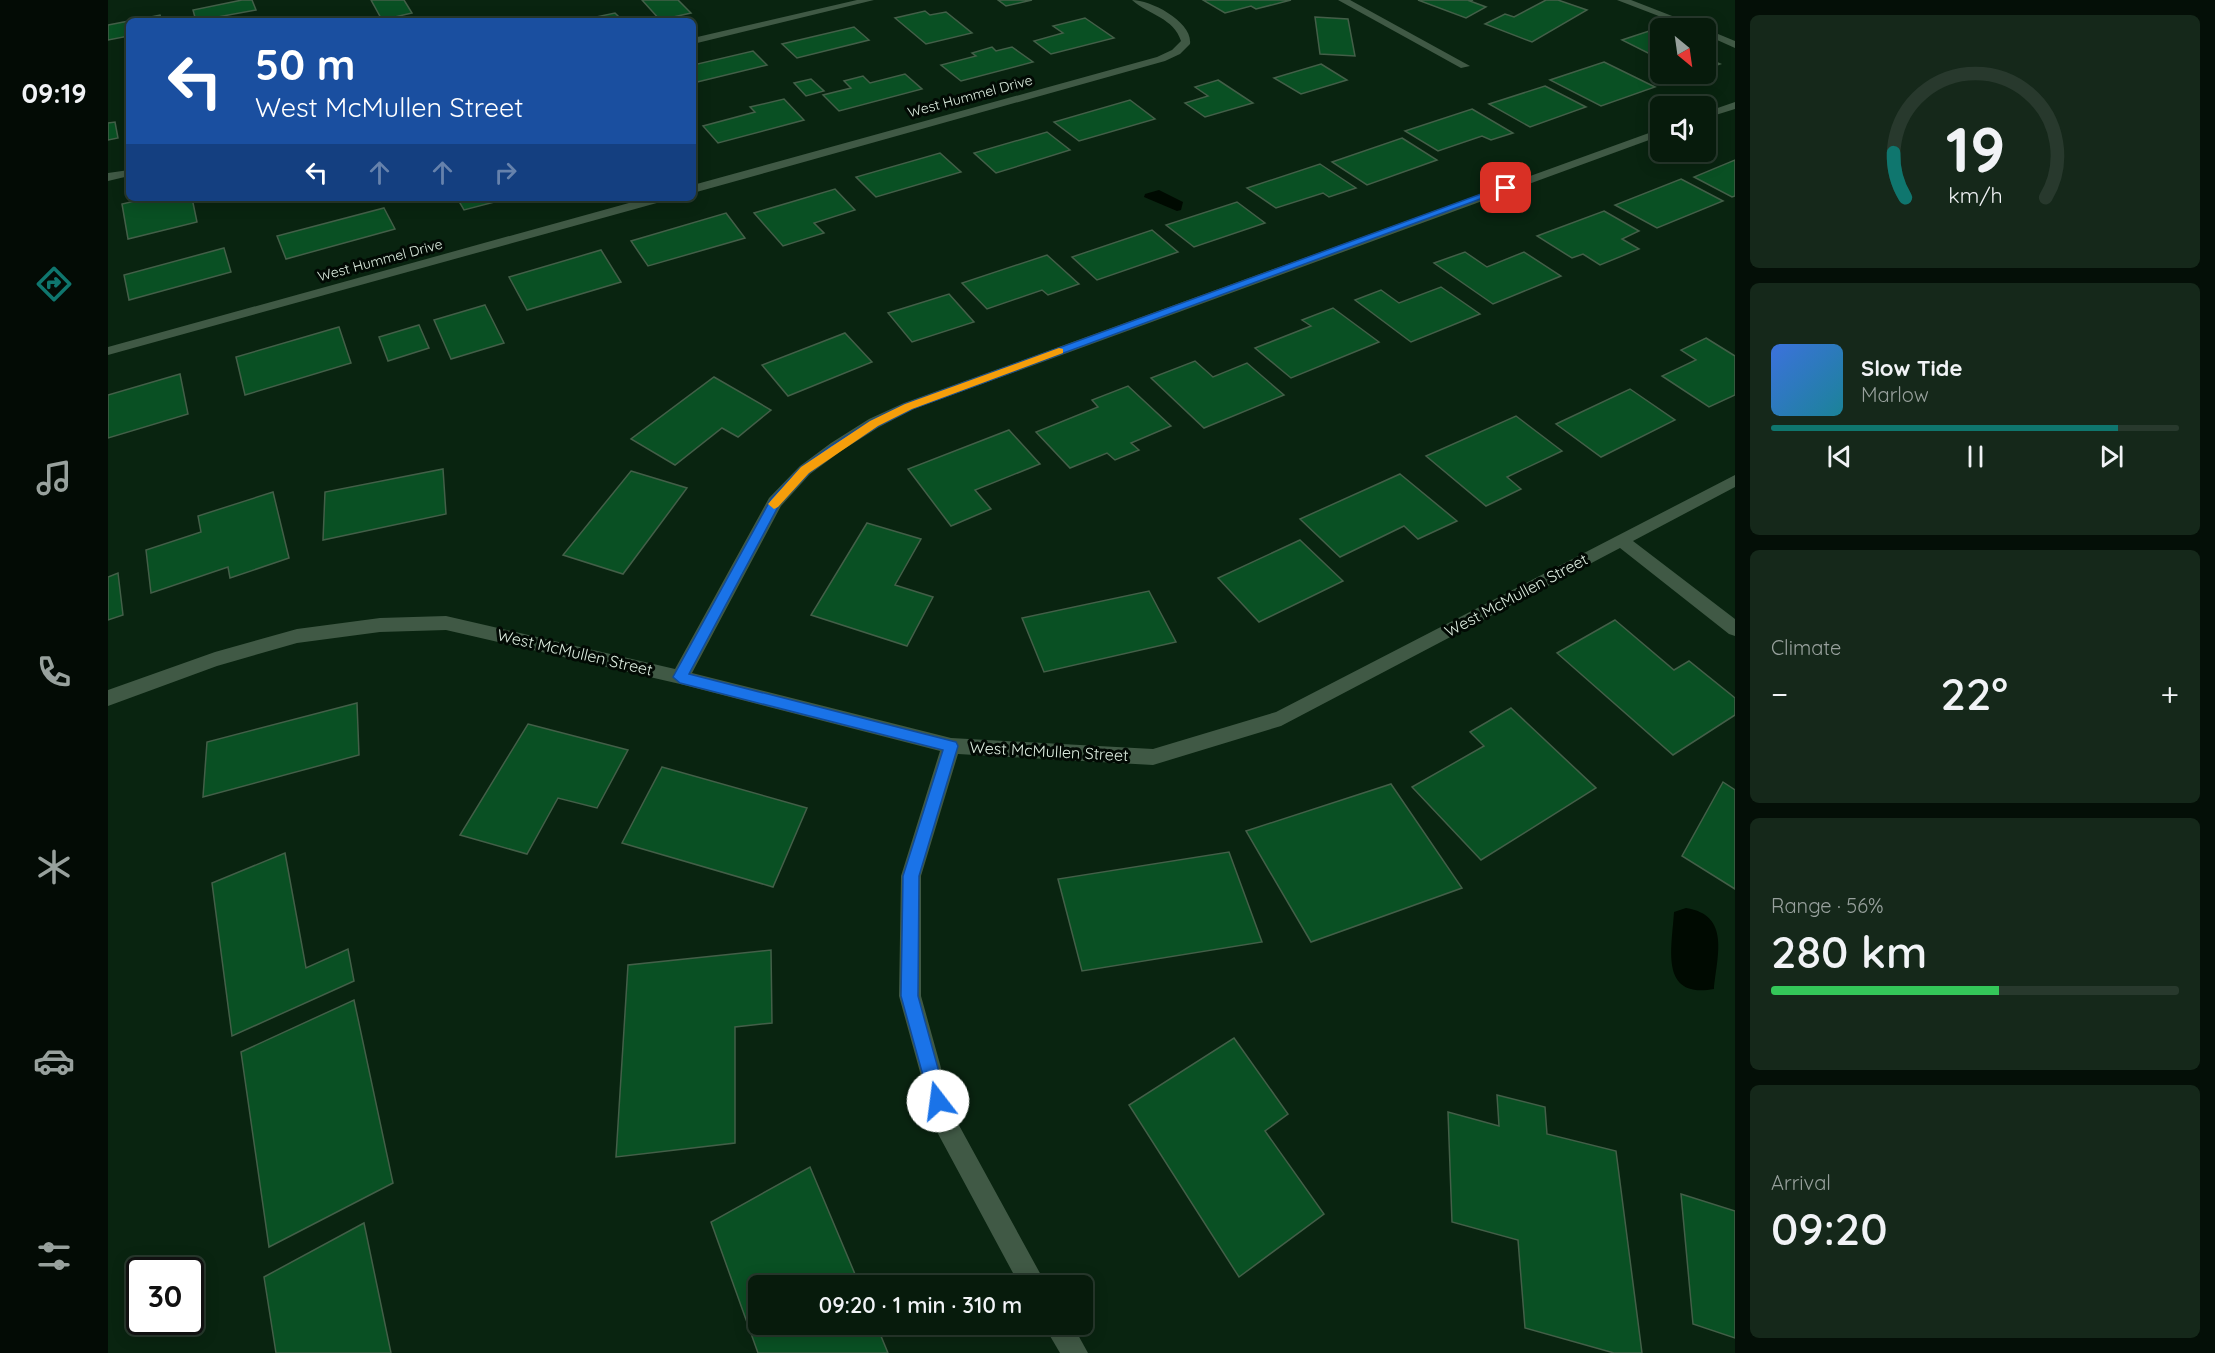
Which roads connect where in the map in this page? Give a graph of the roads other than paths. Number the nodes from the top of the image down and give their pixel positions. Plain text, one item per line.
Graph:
1 (869, 0) edge
2 (1137, 0) edge
3 (1343, 0) edge
4 (1622, 0) edge
5 (1671, 18) edge
6 (1716, 36) edge
7 (696, 40) edge
8 (1735, 45) edge
9 (1465, 66) dead end
10 (1735, 105) edge
11 (1716, 112) edge
12 (1650, 136) edge
13 (126, 174) edge
14 (108, 177) edge
15 (696, 188) edge
16 (649, 201) edge
17 (108, 351) edge
18 (1735, 480) edge
19 (1621, 540) junction
20 (1735, 629) edge
21 (680, 677) junction
22 (108, 698) edge
23 (951, 746) junction
24 (1028, 1275) edge
25 (1063, 1335) edge
26 (1075, 1353) edge

1 - 7 street
2 - 15 street, West Hummel Drive
3 - 9 street
4 - 5 street
6 - 8 street
10 - 11 street
12 - 21 street
13 - 14 street
16 - 17 street, West Hummel Drive
18 - 19 street, West McMullen Street
19 - 20 street
19 - 23 street, West McMullen Street
21 - 22 street, West McMullen Street
21 - 23 street, West McMullen Street
23 - 24 street
25 - 26 street

